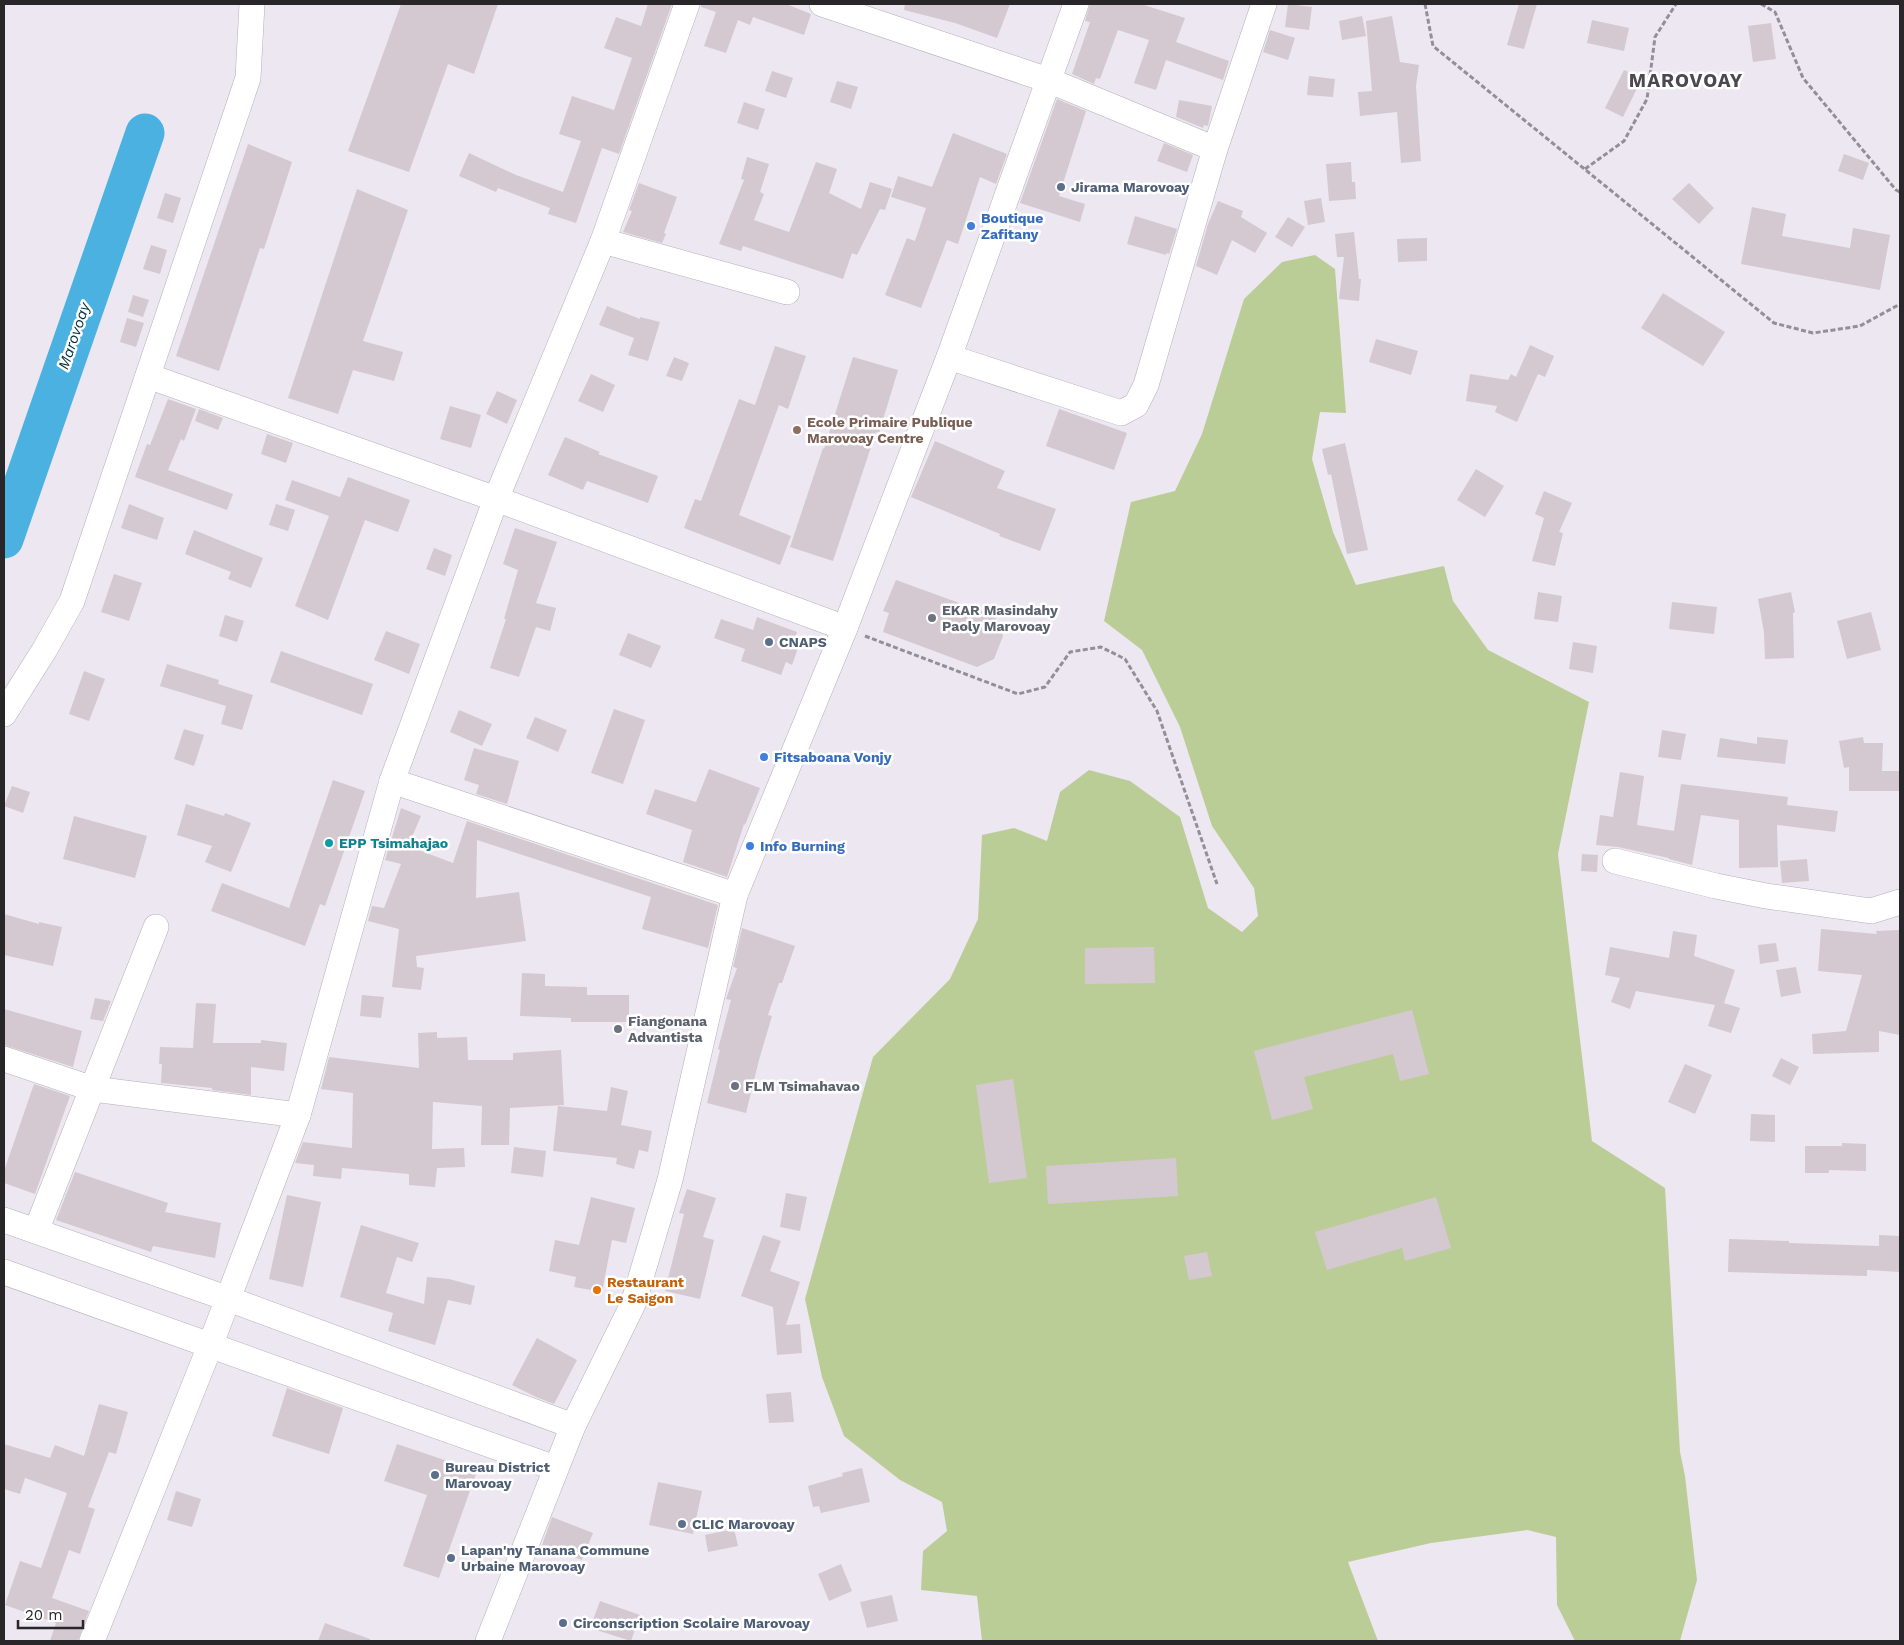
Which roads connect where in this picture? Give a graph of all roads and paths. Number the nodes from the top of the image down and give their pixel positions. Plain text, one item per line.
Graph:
1 (252, 4) edge
2 (687, 4) edge
3 (822, 4) edge
4 (1076, 4) edge
5 (1264, 4) edge
6 (1425, 4) edge
7 (1676, 4) edge
8 (1761, 4) edge
9 (1048, 80) junction
10 (1215, 149) junction
11 (1585, 169) junction
12 (1900, 192) edge
13 (603, 241) junction
14 (787, 292) dead end
15 (1900, 304) edge
16 (949, 357) junction
17 (148, 376) junction
18 (496, 499) junction
19 (845, 628) junction
20 (4, 714) edge
21 (392, 781) junction
22 (1616, 861) dead end
23 (1217, 884) dead end
24 (735, 895) junction
25 (1900, 902) edge
26 (156, 927) dead end
27 (4, 1059) edge
28 (93, 1089) junction
29 (298, 1115) junction
30 (4, 1220) edge
31 (36, 1232) junction
32 (4, 1272) edge
33 (226, 1298) junction
34 (210, 1346) junction
35 (573, 1426) junction
36 (555, 1468) junction
37 (92, 1641) edge
38 (488, 1641) edge

1 - 17 street
2 - 13 street
3 - 9 street
4 - 9 street
5 - 10 street
6 - 11 path
7 - 11 path
8 - 12 path
9 - 10 street
9 - 16 street
10 - 16 street
11 - 15 path
13 - 14 street
13 - 18 street
16 - 19 street
17 - 18 street
17 - 20 street
18 - 19 street
18 - 21 street
19 - 23 path
19 - 24 street
21 - 24 street
21 - 29 street
22 - 25 street
24 - 35 street
26 - 28 street
27 - 28 street
28 - 29 street
28 - 31 street
29 - 33 street
30 - 31 street
31 - 33 street
32 - 34 street
33 - 34 street
33 - 35 street
34 - 36 street
34 - 37 street
35 - 36 street
36 - 38 street

